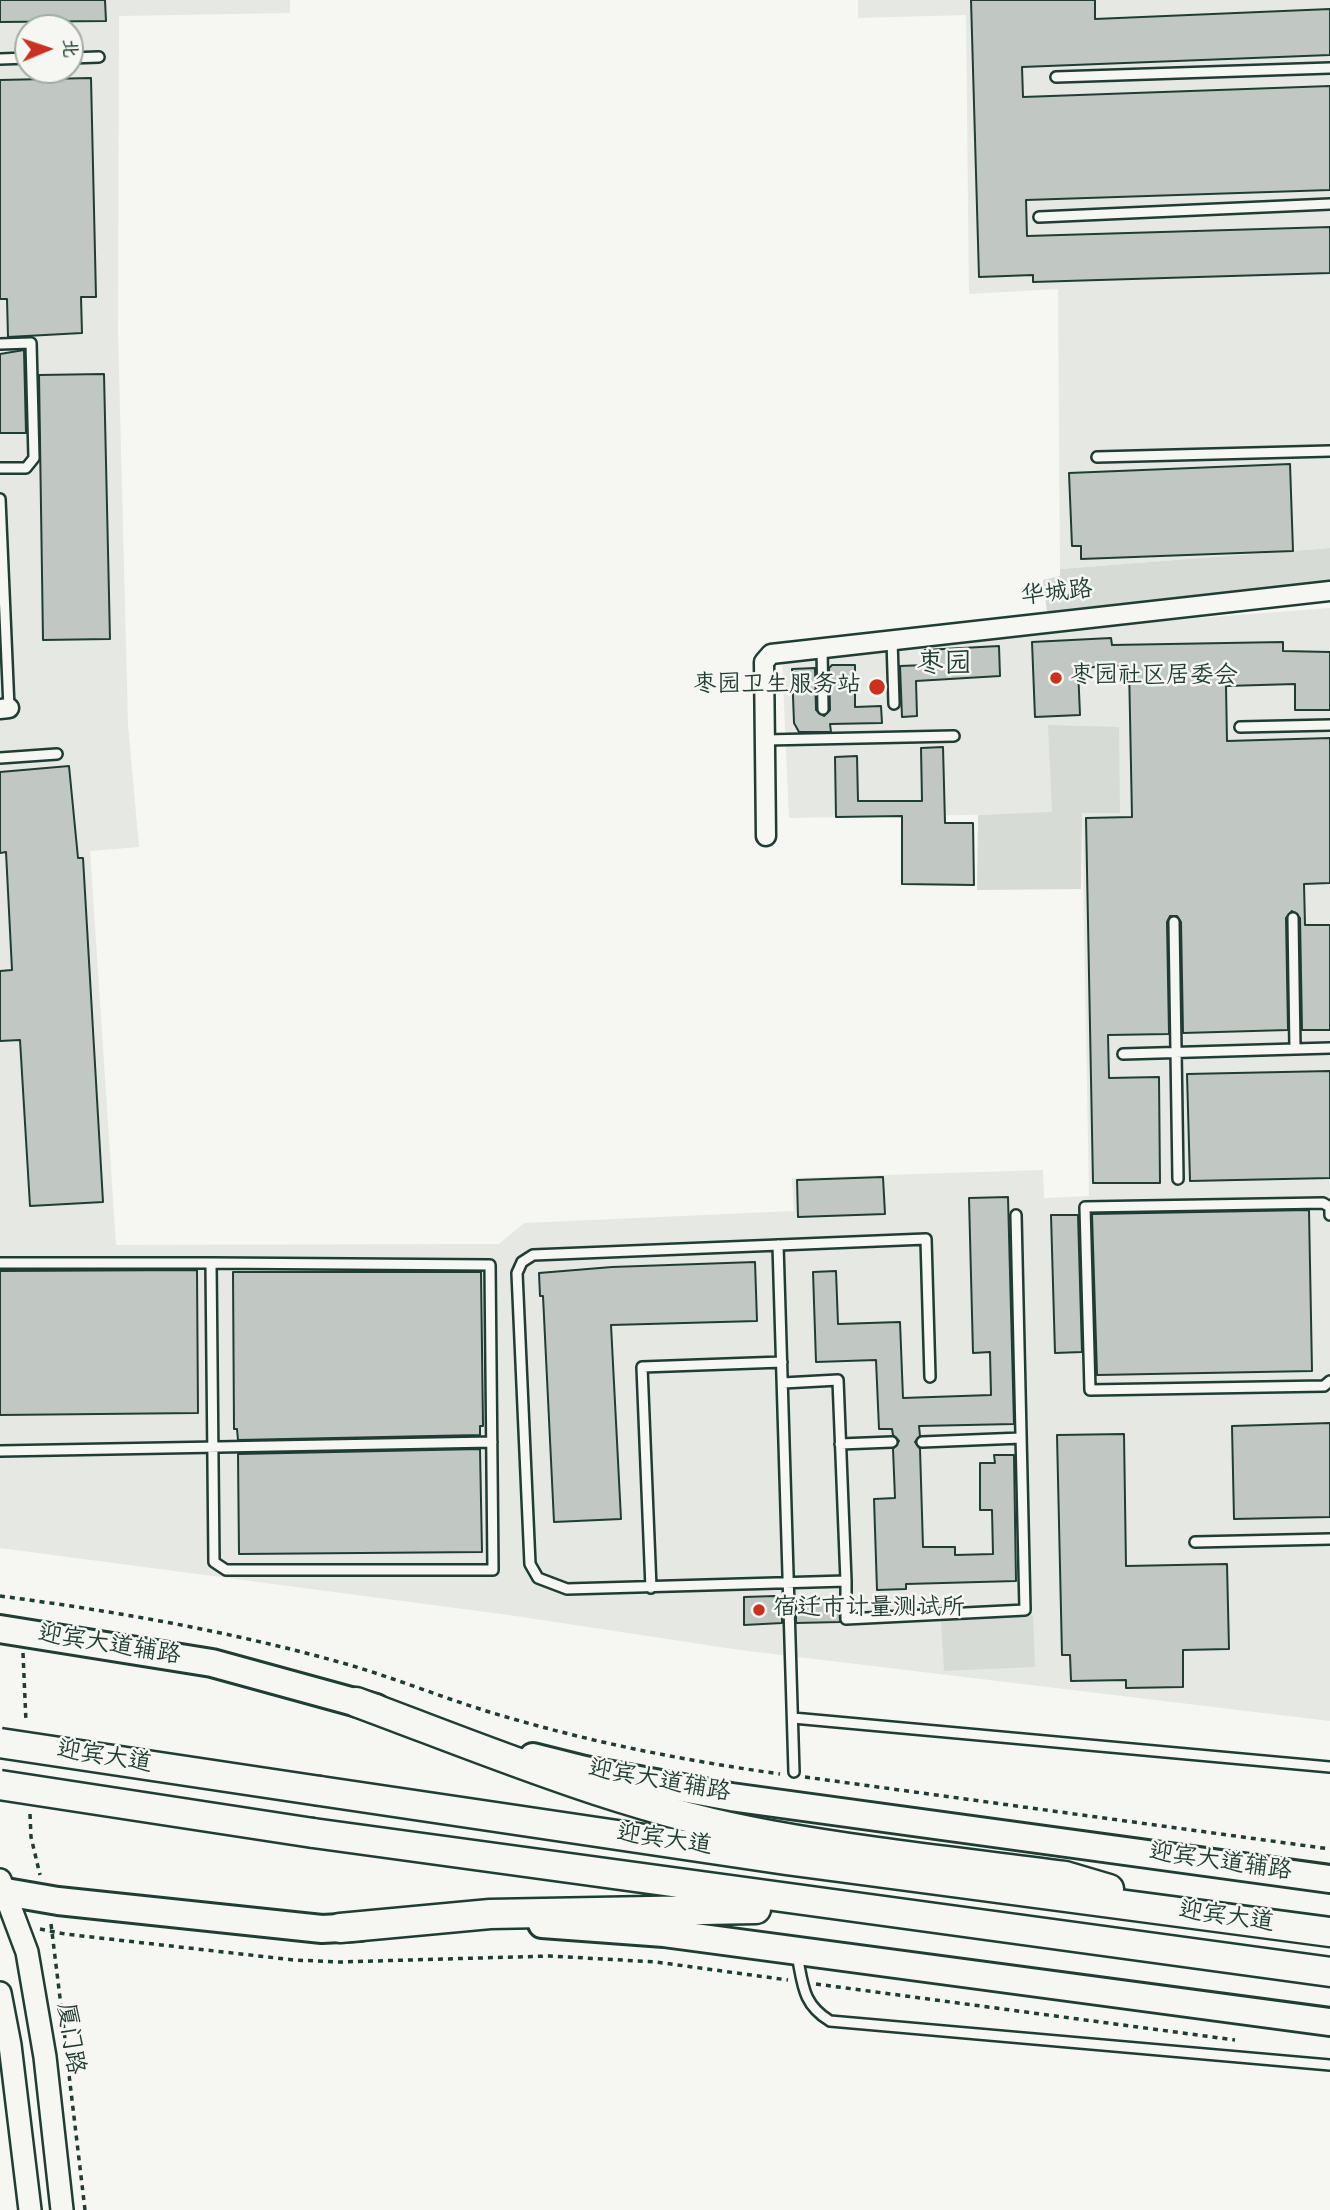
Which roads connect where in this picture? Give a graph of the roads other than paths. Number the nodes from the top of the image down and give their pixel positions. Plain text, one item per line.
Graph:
1 (99, 57) dead end
2 (84, 58) edge
3 (1330, 68) edge
4 (1056, 77) dead end
5 (1330, 204) edge
6 (1039, 217) dead end
7 (0, 344) edge
8 (1330, 451) edge
9 (1097, 457) dead end
10 (0, 468) edge
11 (0, 499) edge
12 (1330, 591) edge
13 (892, 638) junction
14 (822, 646) junction
15 (3, 652) edge
16 (894, 704) dead end
17 (4, 709) edge
18 (823, 709) dead end
19 (1330, 725) edge
20 (1240, 727) dead end
21 (954, 736) dead end
22 (765, 740) junction
23 (57, 754) dead end
24 (0, 758) edge
25 (766, 836) dead end
26 (1293, 918) dead end
27 (1174, 922) dead end
28 (1330, 1048) edge
29 (1295, 1049) junction
30 (1176, 1053) junction
31 (1123, 1054) dead end
32 (1178, 1179) dead end
33 (1330, 1214) edge
34 (1016, 1215) dead end
35 (778, 1245) junction
36 (0, 1263) edge
37 (211, 1263) junction
38 (782, 1362) junction
39 (930, 1377) dead end
40 (1330, 1381) edge
41 (783, 1383) junction
42 (1021, 1438) junction
43 (492, 1442) junction
44 (892, 1442) dead end
45 (922, 1442) dead end
46 (840, 1444) junction
47 (211, 1447) junction
48 (0, 1451) edge
49 (1330, 1539) edge
50 (1195, 1542) dead end
51 (846, 1581) junction
52 (790, 1583) junction
53 (651, 1588) junction
54 (0, 1629) edge
55 (356, 1702) junction
56 (793, 1718) junction
57 (0, 1744) edge
58 (1330, 1767) edge
59 (794, 1775) road end
60 (0, 1785) edge
61 (1330, 1879) edge
62 (1, 1887) edge
63 (880, 1911) junction
64 (1206, 1916) junction
65 (340, 1928) junction
66 (1330, 1932) edge
67 (797, 1955) dead end
68 (1330, 1972) edge
69 (0, 1993) edge
70 (1330, 2022) edge
71 (1330, 2065) edge
72 (30, 2210) edge
73 (62, 2210) edge

1 - 2 lane
3 - 4 lane
5 - 6 lane
7 - 10 lane
8 - 9 lane
11 - 15 lane
12 - 13 street, 华城路
13 - 14 street, 华城路
13 - 16 lane
14 - 18 lane
14 - 22 street, 华城路
15 - 17 lane
19 - 20 lane
21 - 22 lane
22 - 25 street
23 - 24 lane
26 - 29 lane
27 - 30 lane
28 - 29 lane
29 - 30 lane
30 - 31 lane
30 - 32 lane
33 - 40 lane
34 - 42 lane
35 - 38 lane
35 - 39 lane
35 - 53 lane
36 - 37 lane
37 - 43 lane
37 - 47 lane
38 - 41 lane
38 - 53 lane
41 - 46 lane
41 - 52 lane
42 - 45 lane
42 - 51 lane
43 - 47 lane
43 - 47 lane
44 - 46 lane
46 - 51 lane
47 - 48 lane
49 - 50 lane
51 - 52 lane
52 - 53 lane
52 - 56 lane
54 - 55 main road, 迎宾大道辅路
55 - 61 main road, 迎宾大道辅路
55 - 64 highway
56 - 58 lane
56 - 59 lane
57 - 64 highway, 迎宾大道, bridge
60 - 63 highway, 迎宾大道, bridge
62 - 65 main road
62 - 73 street, 厦门路
63 - 65 highway
63 - 68 highway, 迎宾大道
64 - 66 highway, 迎宾大道
65 - 70 main road
67 - 71 lane
69 - 72 street

